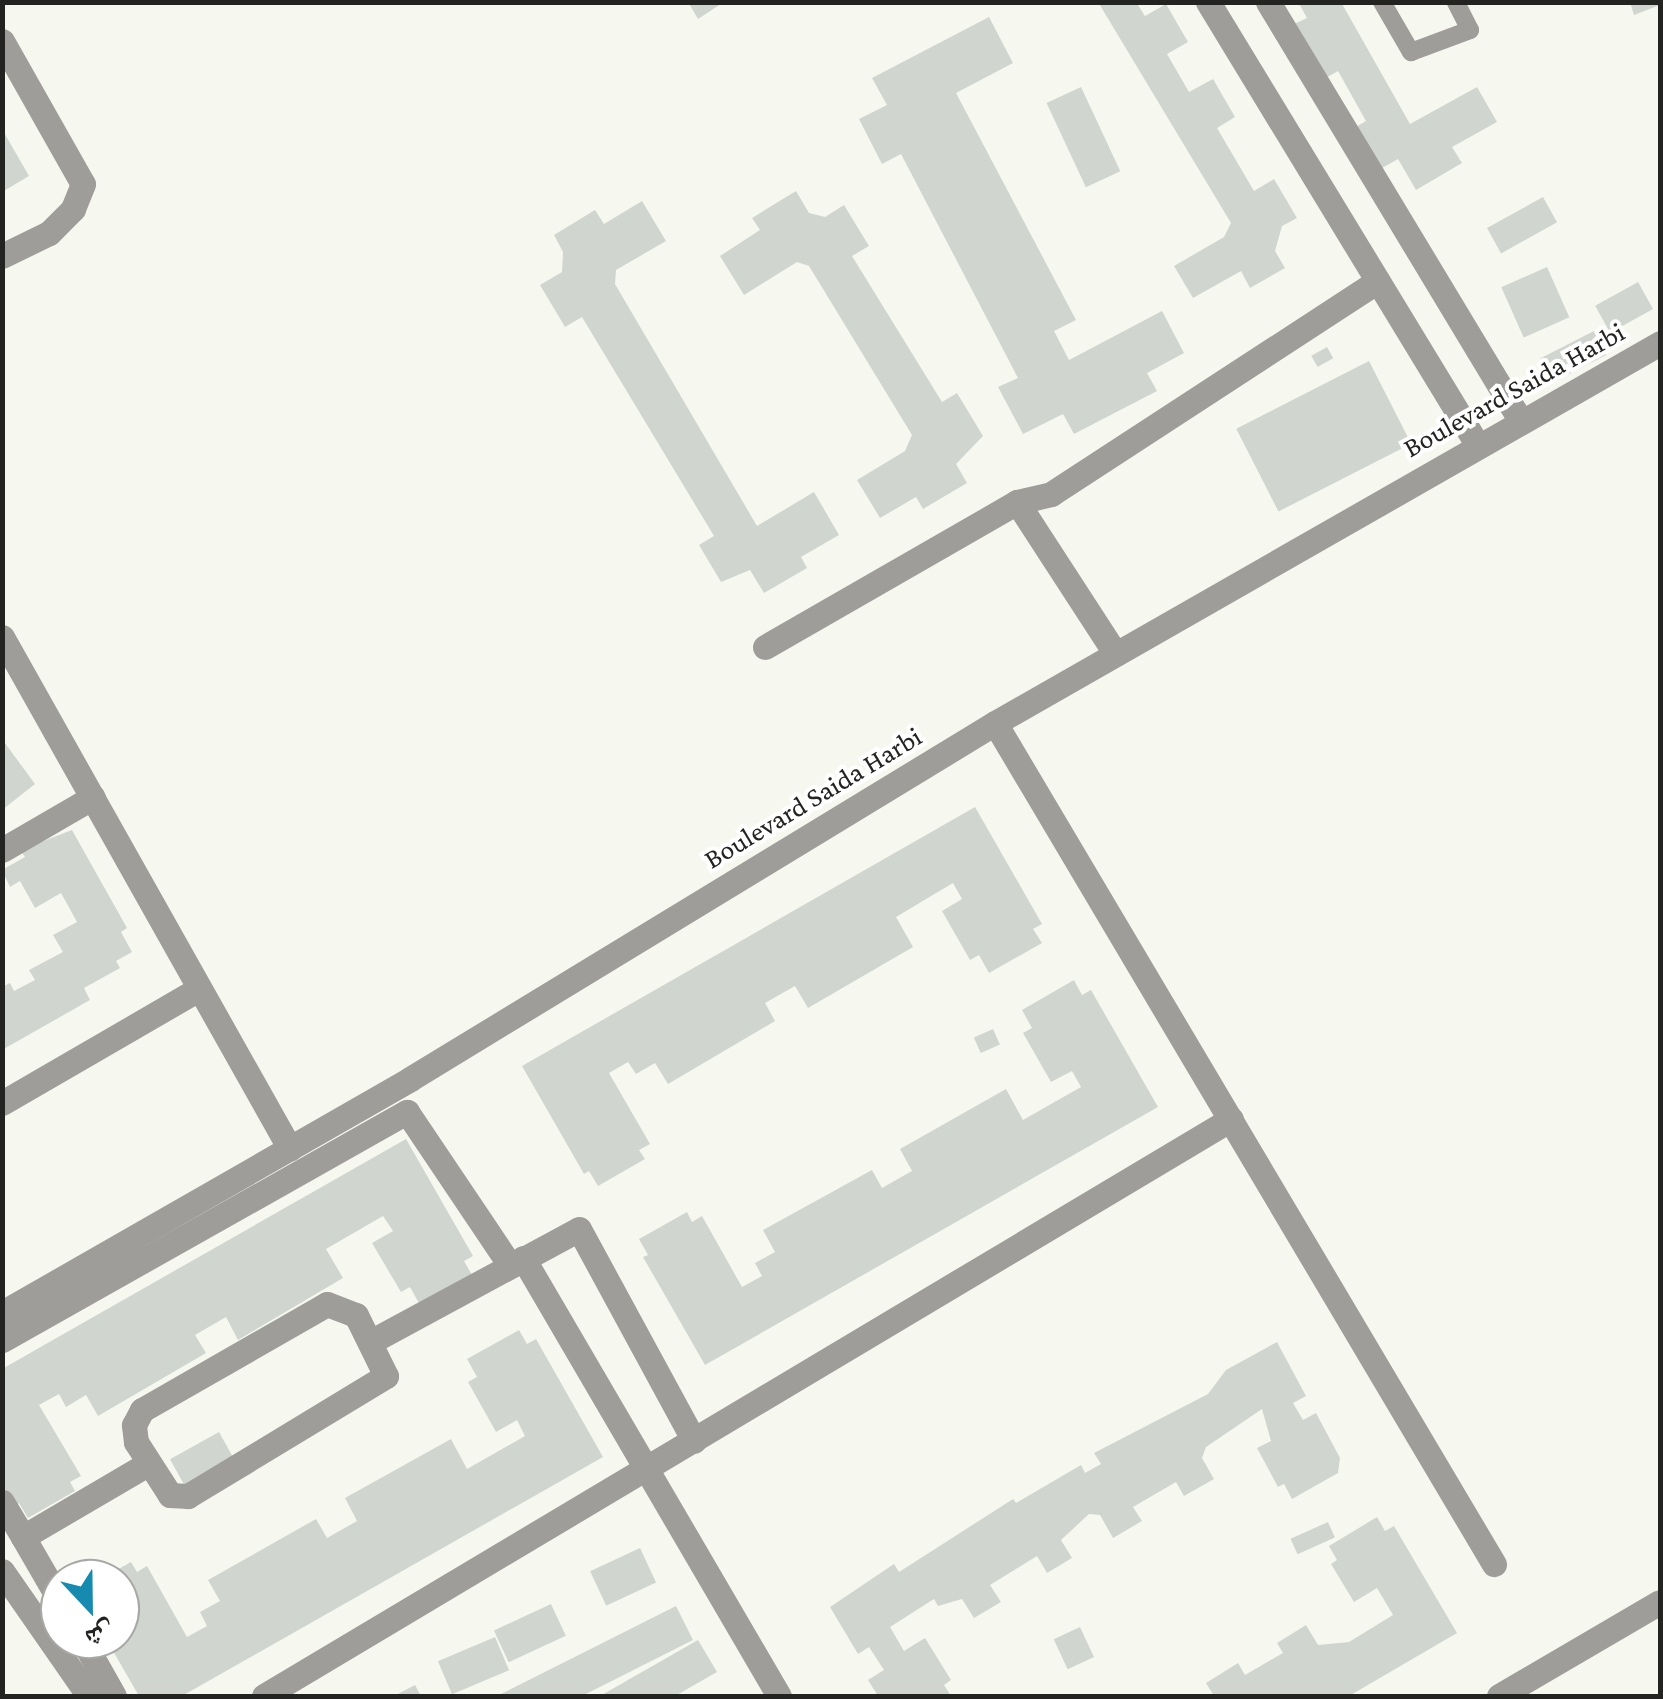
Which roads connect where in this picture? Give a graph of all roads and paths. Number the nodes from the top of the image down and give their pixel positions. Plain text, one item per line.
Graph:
1 (1208, 2) edge
2 (1268, 2) edge
3 (1382, 2) edge
4 (1456, 2) edge
5 (2, 41) edge
6 (2, 256) edge
7 (1378, 281) junction
8 (1660, 343) edge
9 (1520, 419) junction
10 (1478, 444) junction
11 (1017, 502) junction
12 (2, 637) edge
13 (766, 647) dead end
14 (1115, 653) junction
15 (994, 723) junction
16 (92, 797) junction
17 (2, 850) edge
18 (197, 990) junction
19 (2, 1103) edge
20 (1232, 1120) junction
21 (290, 1150) junction
22 (516, 1262) junction
23 (2, 1313) edge
24 (2, 1340) edge
25 (372, 1340) junction
26 (694, 1441) junction
27 (149, 1464) junction
28 (645, 1470) junction
29 (2, 1502) edge
30 (24, 1537) junction
31 (1494, 1564) dead end
32 (40, 1565) edge
33 (3, 1575) edge
34 (1660, 1602) edge
35 (93, 1659) edge
36 (89, 1696) edge
37 (114, 1696) edge
38 (264, 1696) edge
39 (778, 1696) edge
40 (1498, 1696) edge

1 - 7 street
2 - 9 street
3 - 4 lane
5 - 6 street
7 - 10 street
7 - 11 street
8 - 9 street, Boulevard Saida Harbi
9 - 10 street, Boulevard Saida Harbi
10 - 14 street, Boulevard Saida Harbi
11 - 13 street
11 - 14 street
12 - 16 street
14 - 15 street, Boulevard Saida Harbi
15 - 20 street
15 - 21 street, Boulevard Saida Harbi
16 - 17 street
16 - 18 street
18 - 19 street
18 - 21 street
20 - 26 street
20 - 31 street
21 - 23 street, Boulevard Saida Harbi
22 - 24 street
22 - 25 street
22 - 26 street
22 - 28 street
25 - 27 street
25 - 27 street
26 - 28 street
27 - 30 street
28 - 38 street
28 - 39 street
29 - 30 street
30 - 32 street
33 - 36 street
34 - 40 street
35 - 37 street

